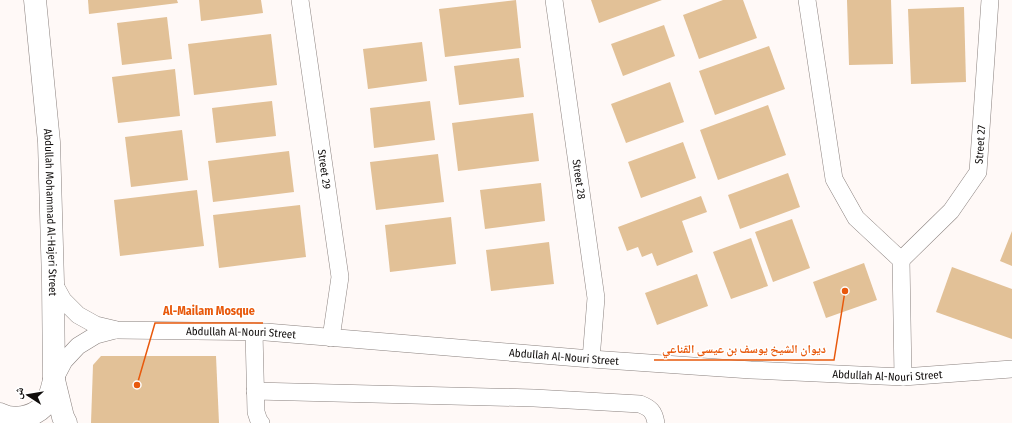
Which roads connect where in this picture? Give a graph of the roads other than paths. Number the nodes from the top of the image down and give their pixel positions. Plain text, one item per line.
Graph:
1 (35, 0) edge
2 (300, 0) edge
3 (554, 0) edge
4 (807, 0) edge
5 (990, 0) edge
6 (901, 260) junction
7 (53, 282) junction
8 (117, 330) junction
9 (254, 332) junction
10 (331, 338) junction
11 (591, 359) junction
12 (1012, 369) edge
13 (903, 377) junction
14 (54, 380) junction
15 (255, 391) junction
16 (0, 414) edge
17 (66, 423) edge
18 (261, 423) edge
19 (656, 423) edge

1 - 7 main road, Abdullah Mohammad Al-Hajeri Street
2 - 10 street, Street 29
3 - 11 street, Street 28
4 - 6 street
5 - 6 street, Street 27
6 - 13 street
7 - 8 street, Abdullah Al-Nouri Street
7 - 14 main road, Abdullah Mohammad Al-Hajeri Street
8 - 9 street, Abdullah Al-Nouri Street
8 - 14 street, Abdullah Al-Nouri Street
9 - 10 street, Abdullah Al-Nouri Street
9 - 15 street
10 - 11 street, Abdullah Al-Nouri Street
11 - 13 street, Abdullah Al-Nouri Street
12 - 13 street, Abdullah Al-Nouri Street
14 - 16 main road
14 - 17 main road, Abdullah Mohammad Al-Hajeri Street
15 - 18 street
15 - 19 street

